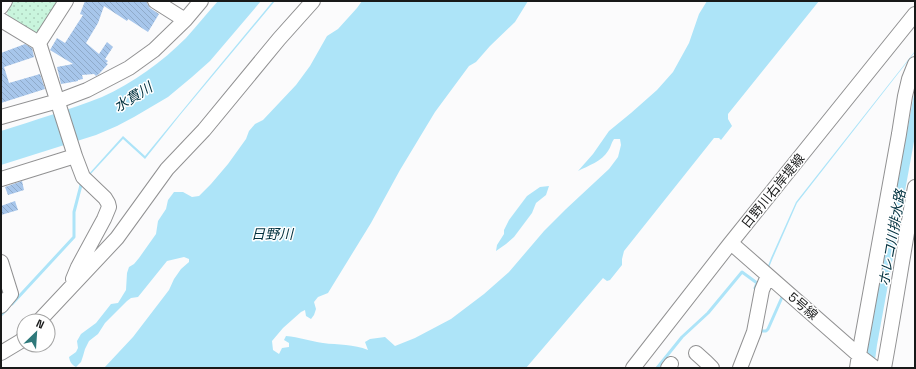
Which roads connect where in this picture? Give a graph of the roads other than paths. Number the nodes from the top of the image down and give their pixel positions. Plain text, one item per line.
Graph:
1 (5, 1) edge
2 (66, 1) edge
3 (155, 1) edge
4 (201, 1) edge
5 (313, 1) edge
6 (1, 8) edge
7 (915, 14) edge
8 (1, 20) edge
9 (184, 20) junction
10 (40, 43) junction
11 (915, 64) edge
12 (59, 103) junction
13 (1, 117) edge
14 (74, 151) junction
15 (1, 179) edge
16 (915, 187) edge
17 (911, 237) edge
18 (731, 243) junction
19 (1, 262) edge
20 (768, 276) junction
21 (69, 288) junction
22 (1, 306) edge
23 (46, 313) edge
24 (16, 344) edge
25 (1, 353) edge
26 (696, 353) dead end
27 (859, 360) edge
28 (633, 368) edge
29 (712, 368) edge
30 (740, 368) edge
31 (875, 368) edge
32 (884, 368) edge

1 - 6 street
2 - 10 street
3 - 9 street
4 - 9 street
5 - 21 street
7 - 18 street, 日野川右岸堤線
8 - 10 street
9 - 12 street
10 - 12 street
11 - 27 street
12 - 13 street
12 - 14 street
14 - 15 street
14 - 21 street
16 - 17 street
17 - 32 street
18 - 20 street, 5号線
18 - 28 street, 日野川右岸堤線
19 - 22 street
20 - 27 street, 5号線
20 - 30 street
21 - 23 street
24 - 25 street
26 - 29 street
27 - 31 street, 5号線

